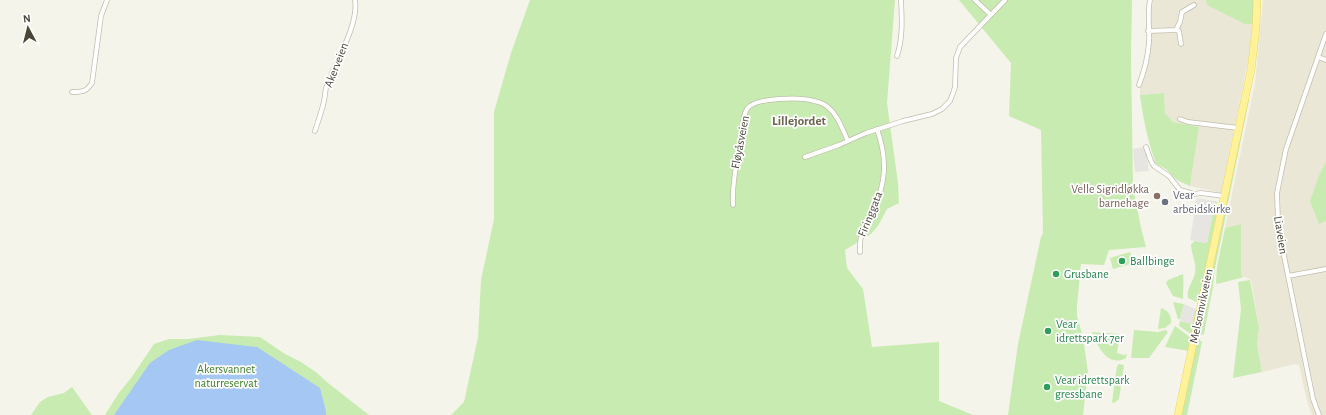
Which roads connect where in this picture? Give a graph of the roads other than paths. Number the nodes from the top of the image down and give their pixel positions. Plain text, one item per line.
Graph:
1 (107, 0) edge
2 (355, 0) edge
3 (902, 0) edge
4 (975, 0) edge
5 (1005, 0) edge
6 (1150, 0) edge
7 (1257, 0) edge
8 (1194, 5) dead end
9 (991, 14) junction
10 (1176, 30) junction
11 (1148, 31) junction
12 (1326, 34) edge
13 (1181, 44) dead end
14 (897, 56) dead end
15 (1318, 58) junction
16 (1326, 60) edge
17 (1139, 86) dead end
18 (72, 92) dead end
19 (1180, 119) dead end
20 (1238, 128) junction
21 (877, 129) junction
22 (315, 131) dead end
23 (848, 141) junction
24 (1146, 147) dead end
25 (805, 157) dead end
26 (1224, 196) junction
27 (733, 205) dead end
28 (860, 252) dead end
29 (1326, 270) edge
30 (1288, 276) junction
31 (1178, 415) edge
32 (1318, 415) edge

1 - 18 street
2 - 22 street, Akerveien
3 - 14 street
4 - 9 street
5 - 9 street
6 - 11 street
7 - 20 main road, Melsomvikveien
8 - 10 street
9 - 21 street
10 - 11 street
10 - 13 street
11 - 17 street
12 - 15 street, Liaveien
15 - 16 street
15 - 30 street, Liaveien
19 - 20 street
20 - 26 main road, Melsomvikveien
21 - 23 street
21 - 28 street, Firinggata
23 - 25 street
23 - 27 street, Fløyåsveien
24 - 26 street
26 - 31 main road, Melsomvikveien
29 - 30 street
30 - 32 street, Liaveien

